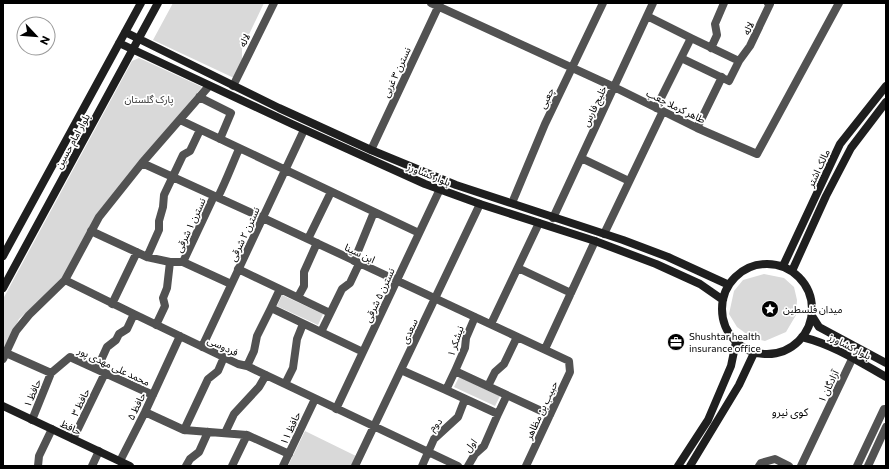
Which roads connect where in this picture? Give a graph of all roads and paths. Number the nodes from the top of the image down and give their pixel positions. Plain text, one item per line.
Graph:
1 (141, 3) edge
2 (158, 3) edge
3 (274, 3) edge
4 (603, 3) edge
5 (653, 3) edge
6 (724, 3) edge
7 (770, 3) edge
8 (839, 3) edge
9 (436, 4) edge
10 (647, 16) junction
11 (125, 32) junction
12 (690, 38) junction
13 (138, 39) junction
14 (119, 43) junction
15 (711, 48) junction
16 (132, 50) junction
17 (681, 58) junction
18 (739, 61) junction
19 (571, 68) junction
20 (722, 78) junction
21 (209, 86) junction
22 (233, 86) junction
23 (886, 86) edge
24 (614, 87) junction
25 (199, 97) junction
26 (886, 102) edge
27 (659, 109) junction
28 (180, 120) junction
29 (697, 128) junction
30 (200, 130) junction
31 (304, 130) junction
32 (220, 139) junction
33 (239, 149) junction
34 (371, 150) junction
35 (581, 158) junction
36 (142, 163) junction
37 (285, 170) junction
38 (172, 177) junction
39 (629, 181) junction
40 (440, 190) junction
41 (331, 192) junction
42 (216, 197) junction
43 (512, 203) junction
44 (480, 204) junction
45 (374, 212) junction
46 (263, 218) junction
47 (553, 218) junction
48 (539, 223) junction
49 (91, 231) junction
50 (419, 233) junction
51 (604, 234) junction
52 (308, 239) junction
53 (595, 241) junction
54 (317, 243) junction
55 (137, 252) junction
56 (3, 256) edge
57 (147, 257) junction
58 (170, 262) junction
59 (183, 262) junction
60 (357, 262) junction
61 (783, 266) junction
62 (518, 268) junction
63 (238, 269) junction
64 (792, 271) junction
65 (65, 280) junction
66 (396, 281) junction
67 (231, 284) junction
68 (729, 286) junction
69 (3, 288) edge
70 (280, 289) junction
71 (571, 293) junction
72 (298, 297) junction
73 (435, 299) junction
74 (723, 300) junction
75 (112, 304) junction
76 (271, 308) junction
77 (330, 313) junction
78 (134, 314) junction
79 (812, 316) junction
80 (475, 317) junction
81 (304, 324) junction
82 (491, 324) junction
83 (156, 325) junction
84 (321, 332) junction
85 (180, 336) junction
86 (517, 337) junction
87 (802, 337) junction
88 (736, 342) junction
89 (202, 346) junction
90 (545, 350) junction
91 (363, 352) junction
92 (754, 353) junction
93 (4, 356) edge
94 (224, 357) junction
95 (853, 357) junction
96 (569, 361) joint
97 (886, 363) edge
98 (246, 366) junction
99 (97, 369) junction
100 (401, 370) junction
101 (455, 371) junction
102 (51, 373) junction
103 (106, 373) junction
104 (266, 375) junction
105 (886, 377) edge
106 (286, 384) junction
107 (488, 386) junction
108 (446, 390) junction
109 (153, 395) junction
110 (507, 395) junction
111 (315, 399) junction
112 (465, 399) junction
113 (3, 406) edge
114 (336, 409) junction
115 (886, 409) edge
116 (145, 412) junction
117 (498, 414) junction
118 (550, 415) junction
119 (32, 420) junction
120 (374, 427) junction
121 (886, 427) edge
122 (52, 429) junction
123 (184, 430) junction
124 (208, 432) junction
125 (225, 433) junction
126 (247, 435) junction
127 (73, 439) junction
128 (882, 444) edge
129 (99, 451) junction
130 (427, 452) junction
131 (289, 454) junction
132 (120, 461) junction
133 (760, 464) edge
134 (38, 466) edge
135 (92, 466) edge
136 (130, 466) edge
137 (186, 466) edge
138 (232, 466) edge
139 (283, 466) edge
140 (355, 466) edge
141 (422, 466) edge
142 (458, 466) edge
143 (468, 466) edge
144 (526, 466) edge
145 (678, 466) edge
146 (690, 466) edge
147 (789, 466) edge
148 (800, 466) edge
149 (857, 466) edge
150 (868, 466) edge

1 - 11 main road, بلوار امام حسین
2 - 13 main road, بلوار امام حسین
3 - 22 street, لاله
4 - 19 street, چعبی
5 - 10 street, خلیج فارس
6 - 15 street
7 - 18 street, لاله
8 - 29 street, طاهر کرملا چعب
9 - 19 street, طاهر کرملا چعب
9 - 34 street, نسترن ۳ غربی
10 - 12 street
10 - 24 street, خلیج فارس
11 - 13 main road, بلوار کشاورز
11 - 14 main road, بلوار امام حسین
12 - 15 street
12 - 17 street
13 - 16 main road, بلوار امام حسین
13 - 22 main road, بلوار کشاورز
14 - 16 main road, بلوار کشاورز
14 - 56 main road, بلوار امام حسین
15 - 18 street
16 - 21 main road, بلوار کشاورز
16 - 69 main road, بلوار امام حسین
17 - 20 street
17 - 27 street
18 - 20 street, لاله
19 - 24 street, طاهر کرملا چعب
19 - 43 street, چعبی
20 - 29 street
21 - 25 street
21 - 31 main road, بلوار کشاورز
22 - 34 main road, بلوار کشاورز
23 - 61 main road, مالک اشتر
24 - 27 street, طاهر کرملا چعب
24 - 35 street, خلیج فارس
25 - 28 street
25 - 32 street
26 - 64 main road, مالک اشتر
27 - 29 street, طاهر کرملا چعب
27 - 39 street
28 - 30 street
28 - 36 street
30 - 32 street
30 - 38 street
31 - 37 street, نسترن ۲ شرقی
31 - 40 main road, بلوار کشاورز
32 - 33 street
33 - 37 street
33 - 42 street, نسترن ۱ شرقی
34 - 43 main road, بلوار کشاورز
35 - 39 street
35 - 47 street, خلیج فارس
36 - 38 street, ابن سینا
36 - 49 street
37 - 41 street
37 - 46 street, نسترن ۲ شرقی
38 - 42 street, ابن سینا
38 - 57 street
39 - 51 street
40 - 44 main road, بلوار کشاورز
40 - 50 street, نسترن ۵ شرقی
41 - 45 street
41 - 52 street
42 - 46 street, ابن سینا
42 - 59 street, نسترن ۱ شرقی
43 - 47 main road, بلوار کشاورز
44 - 48 main road, بلوار کشاورز
44 - 73 street, سعدی
45 - 50 street
45 - 60 street
46 - 52 street, ابن سینا
46 - 63 street, نسترن ۲ شرقی
47 - 51 main road, بلوار کشاورز
48 - 53 main road, بلوار کشاورز
48 - 62 street
49 - 55 street
49 - 65 street
50 - 66 street, نسترن ۵ شرقی
51 - 68 main road, بلوار کشاورز
52 - 54 street, ابن سینا
53 - 71 street
53 - 74 main road, بلوار کشاورز
54 - 60 street, ابن سینا
54 - 72 street
55 - 57 street
55 - 75 street
57 - 58 street
58 - 59 street
58 - 83 street
59 - 67 street
60 - 66 street, ابن سینا
60 - 77 street
61 - 64 main road
61 - 68 main road
62 - 71 street
62 - 82 street
63 - 67 street, نسترن ۲ شرقی
63 - 70 street
64 - 79 main road
65 - 75 street, فردوسی
65 - 93 street
66 - 73 street, ابن سینا
66 - 91 street, نسترن ۵ شرقی
67 - 89 street, نسترن ۲ شرقی
68 - 74 main road
70 - 72 street
70 - 76 street
71 - 90 street
72 - 77 street
73 - 80 street, ابن سینا
73 - 100 street, سعدی
74 - 88 main road
75 - 78 street, فردوسی
76 - 81 street
76 - 98 street
77 - 84 street
78 - 83 street, فردوسی
78 - 99 street
79 - 87 main road
79 - 97 main road, بلوار کشاورز
80 - 82 street, ابن سینا
80 - 101 street, نیشکر ۱
81 - 84 street
81 - 106 street
82 - 86 street, ابن سینا
83 - 85 street, فردوسی
84 - 91 street
85 - 89 street, فردوسی
85 - 109 street, حافظ ۵
86 - 90 street, ابن سینا
86 - 107 street
87 - 92 main road
87 - 95 main road, بلوار کشاورز
88 - 92 main road
88 - 145 main road
89 - 94 street, فردوسی
90 - 96 street, ابن سینا
91 - 114 street, نسترن ۵ شرقی
92 - 146 main road
93 - 102 street
94 - 98 street, فردوسی
94 - 123 street
95 - 105 main road, بلوار کشاورز
95 - 148 street, آزادگان ۱
96 - 118 street, حبیب بن مظاهر
98 - 104 street, فردوسی
99 - 102 street, محمد علی مهدی پور
99 - 103 street, محمد علی مهدی پور
100 - 108 street
100 - 120 street, سعدی
101 - 107 street
101 - 108 street, نیشکر ۱
102 - 119 street, حافظ ۱
103 - 109 street, محمد علی مهدی پور
103 - 127 street, حافظ ۳
104 - 106 street, فردوسی
104 - 125 street
106 - 111 street, فردوسی
107 - 110 street
108 - 112 street
109 - 116 street, حافظ ۵
110 - 117 street, اول
110 - 118 street
111 - 114 street, فردوسی
111 - 131 street, حافظ ۱۱
112 - 117 street
112 - 130 street, دوم
113 - 119 main road, حافظ
114 - 120 street, فردوسی
115 - 149 street
116 - 123 street
116 - 132 street, حافظ ۵
117 - 143 street, اول
118 - 144 street, حبیب بن مظاهر
119 - 122 main road, حافظ
120 - 130 street, فردوسی
120 - 140 street, سعدی
121 - 128 street
122 - 127 main road, حافظ
122 - 134 street
123 - 124 street
124 - 125 street
124 - 137 street
125 - 126 street
126 - 131 street
126 - 138 street
127 - 129 main road, حافظ
128 - 150 street
129 - 132 main road, حافظ
129 - 135 street
130 - 141 street, دوم
130 - 142 street, فردوسی
131 - 139 street, حافظ ۱۱
132 - 136 main road, حافظ
133 - 147 street

